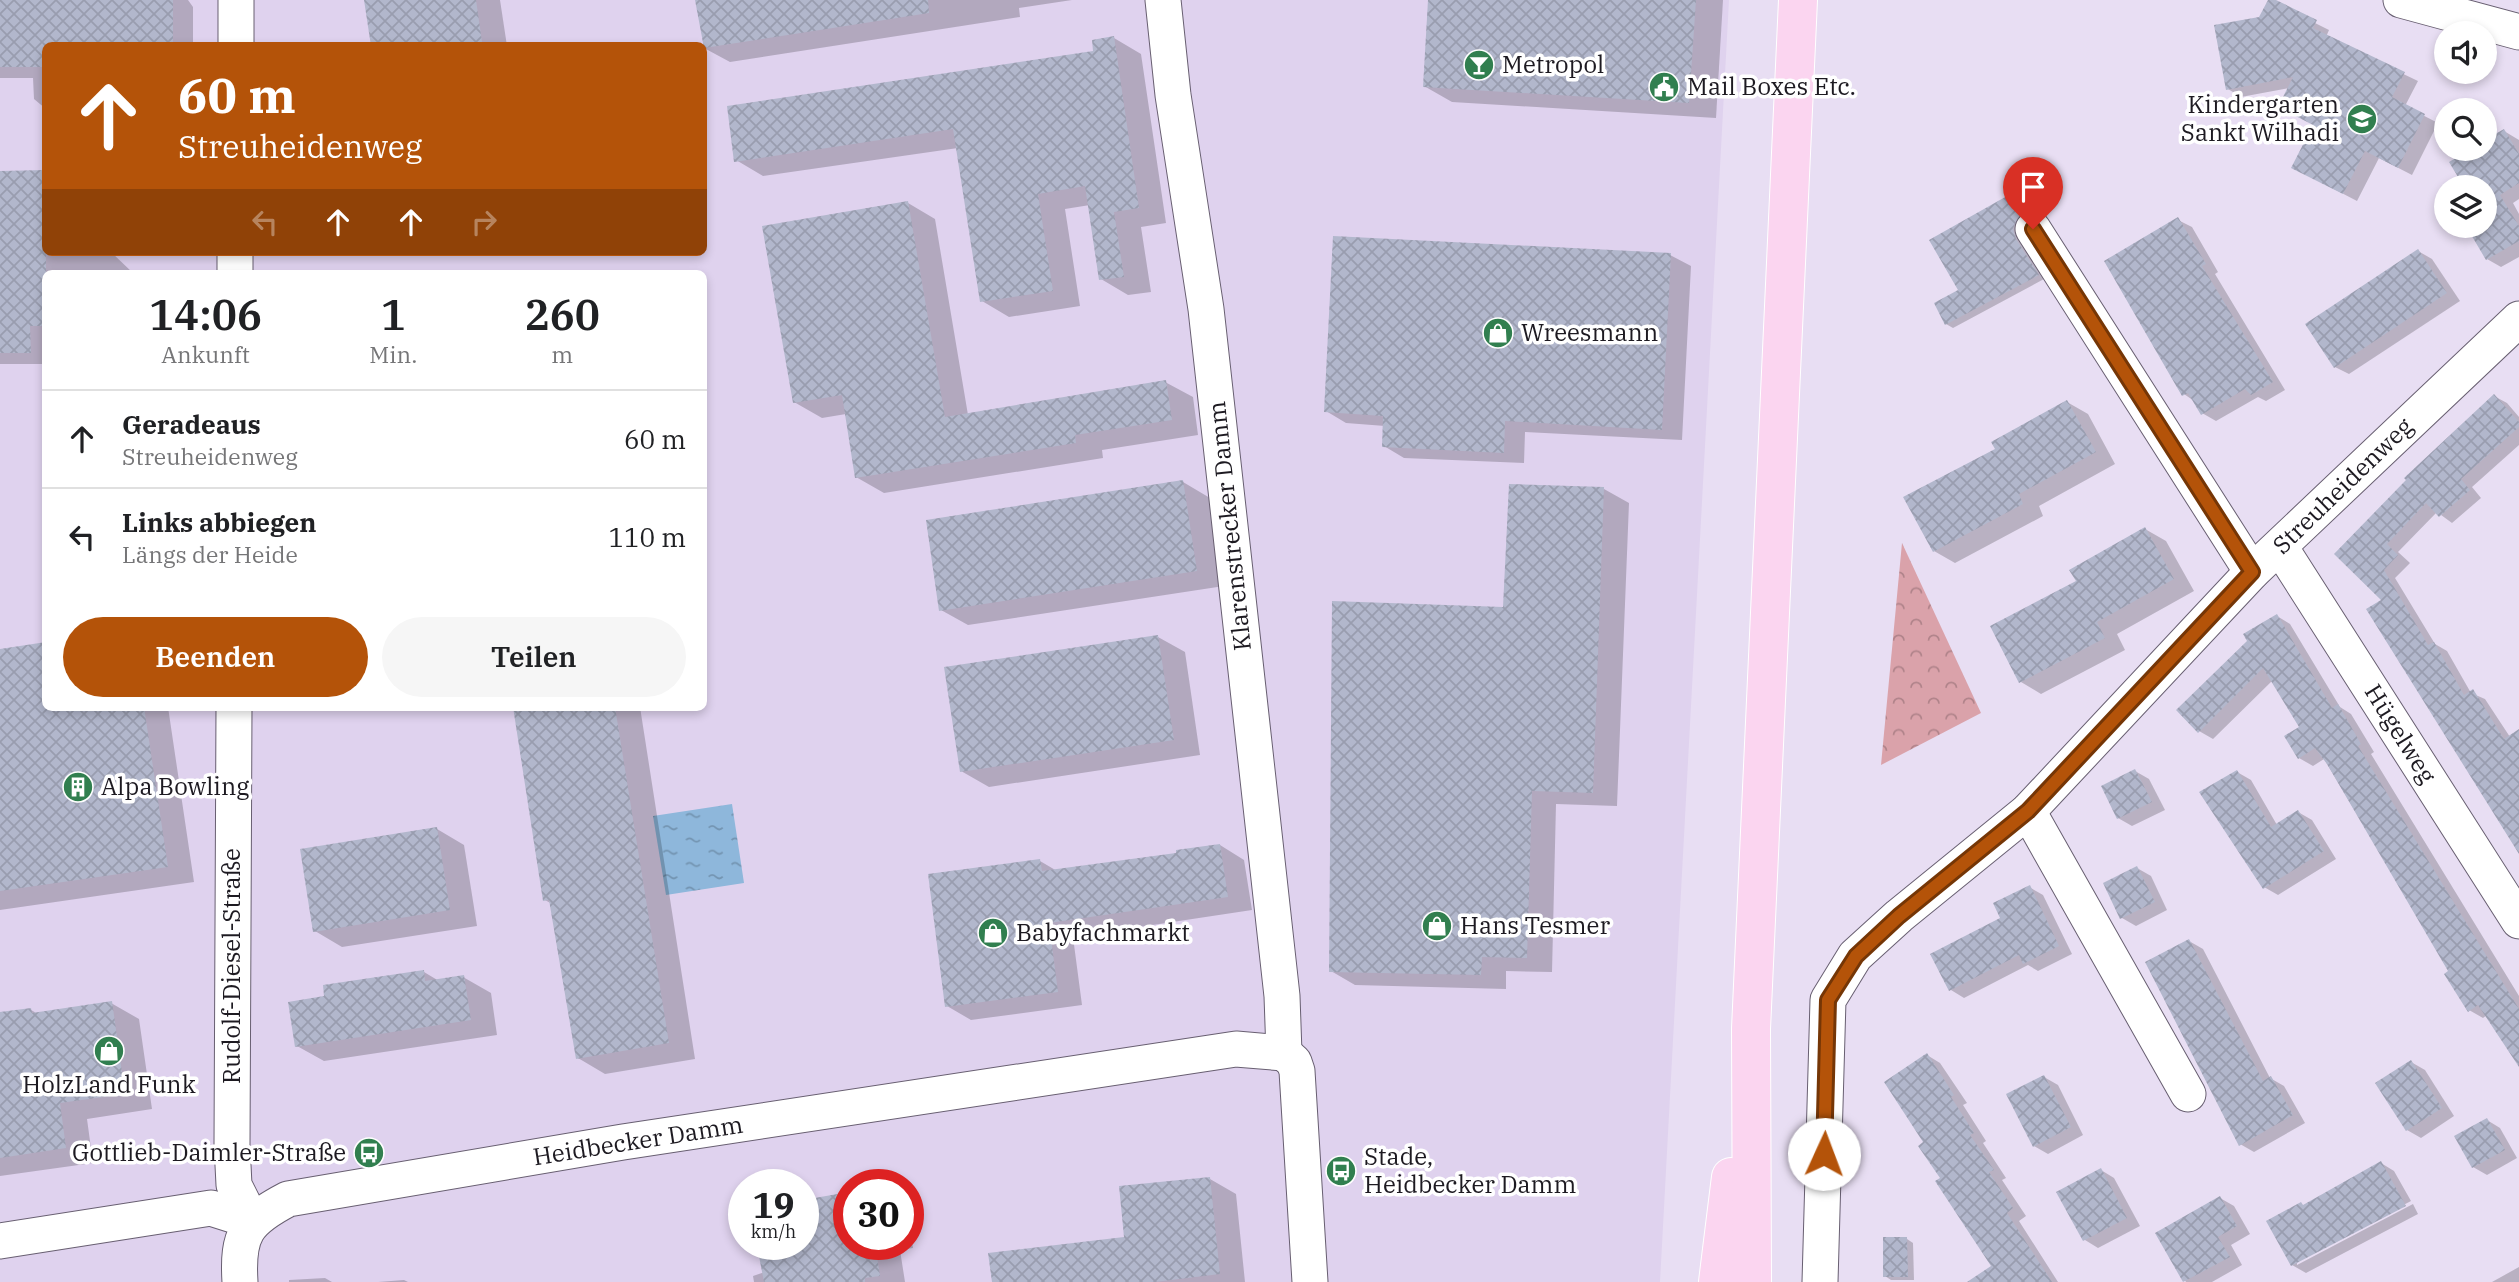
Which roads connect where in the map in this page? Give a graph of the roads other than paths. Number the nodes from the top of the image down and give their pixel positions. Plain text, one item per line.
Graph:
1 (236, 0) edge
2 (1163, 0) edge
3 (1798, 0) edge
4 (2401, 0) edge
5 (2519, 32) edge
6 (236, 42) edge
7 (2033, 229) dead end
8 (2519, 319) edge
9 (2280, 547) junction
10 (2252, 572) junction
11 (233, 711) edge
12 (2028, 811) junction
13 (2519, 921) edge
14 (1751, 1029) junction
15 (1284, 1053) junction
16 (2188, 1094) dead end
17 (252, 1221) junction
18 (0, 1241) edge
19 (240, 1282) edge
20 (1310, 1282) edge
21 (1718, 1282) edge
22 (1752, 1282) edge
23 (1820, 1282) edge

1 - 6 street
2 - 15 street, Klarenstrecker Damm
3 - 14 main road
4 - 5 street
7 - 10 street
8 - 9 street, Streuheidenweg
9 - 10 street, Streuheidenweg
9 - 13 street, Hügelweg
10 - 12 street, Streuheidenweg
11 - 17 street, Rudolf-Diesel-Straße
12 - 16 street
12 - 23 street, Streuheidenweg
14 - 21 main road
14 - 22 main road
15 - 17 street, Heidbecker Damm
15 - 20 street
17 - 18 street
17 - 19 street

